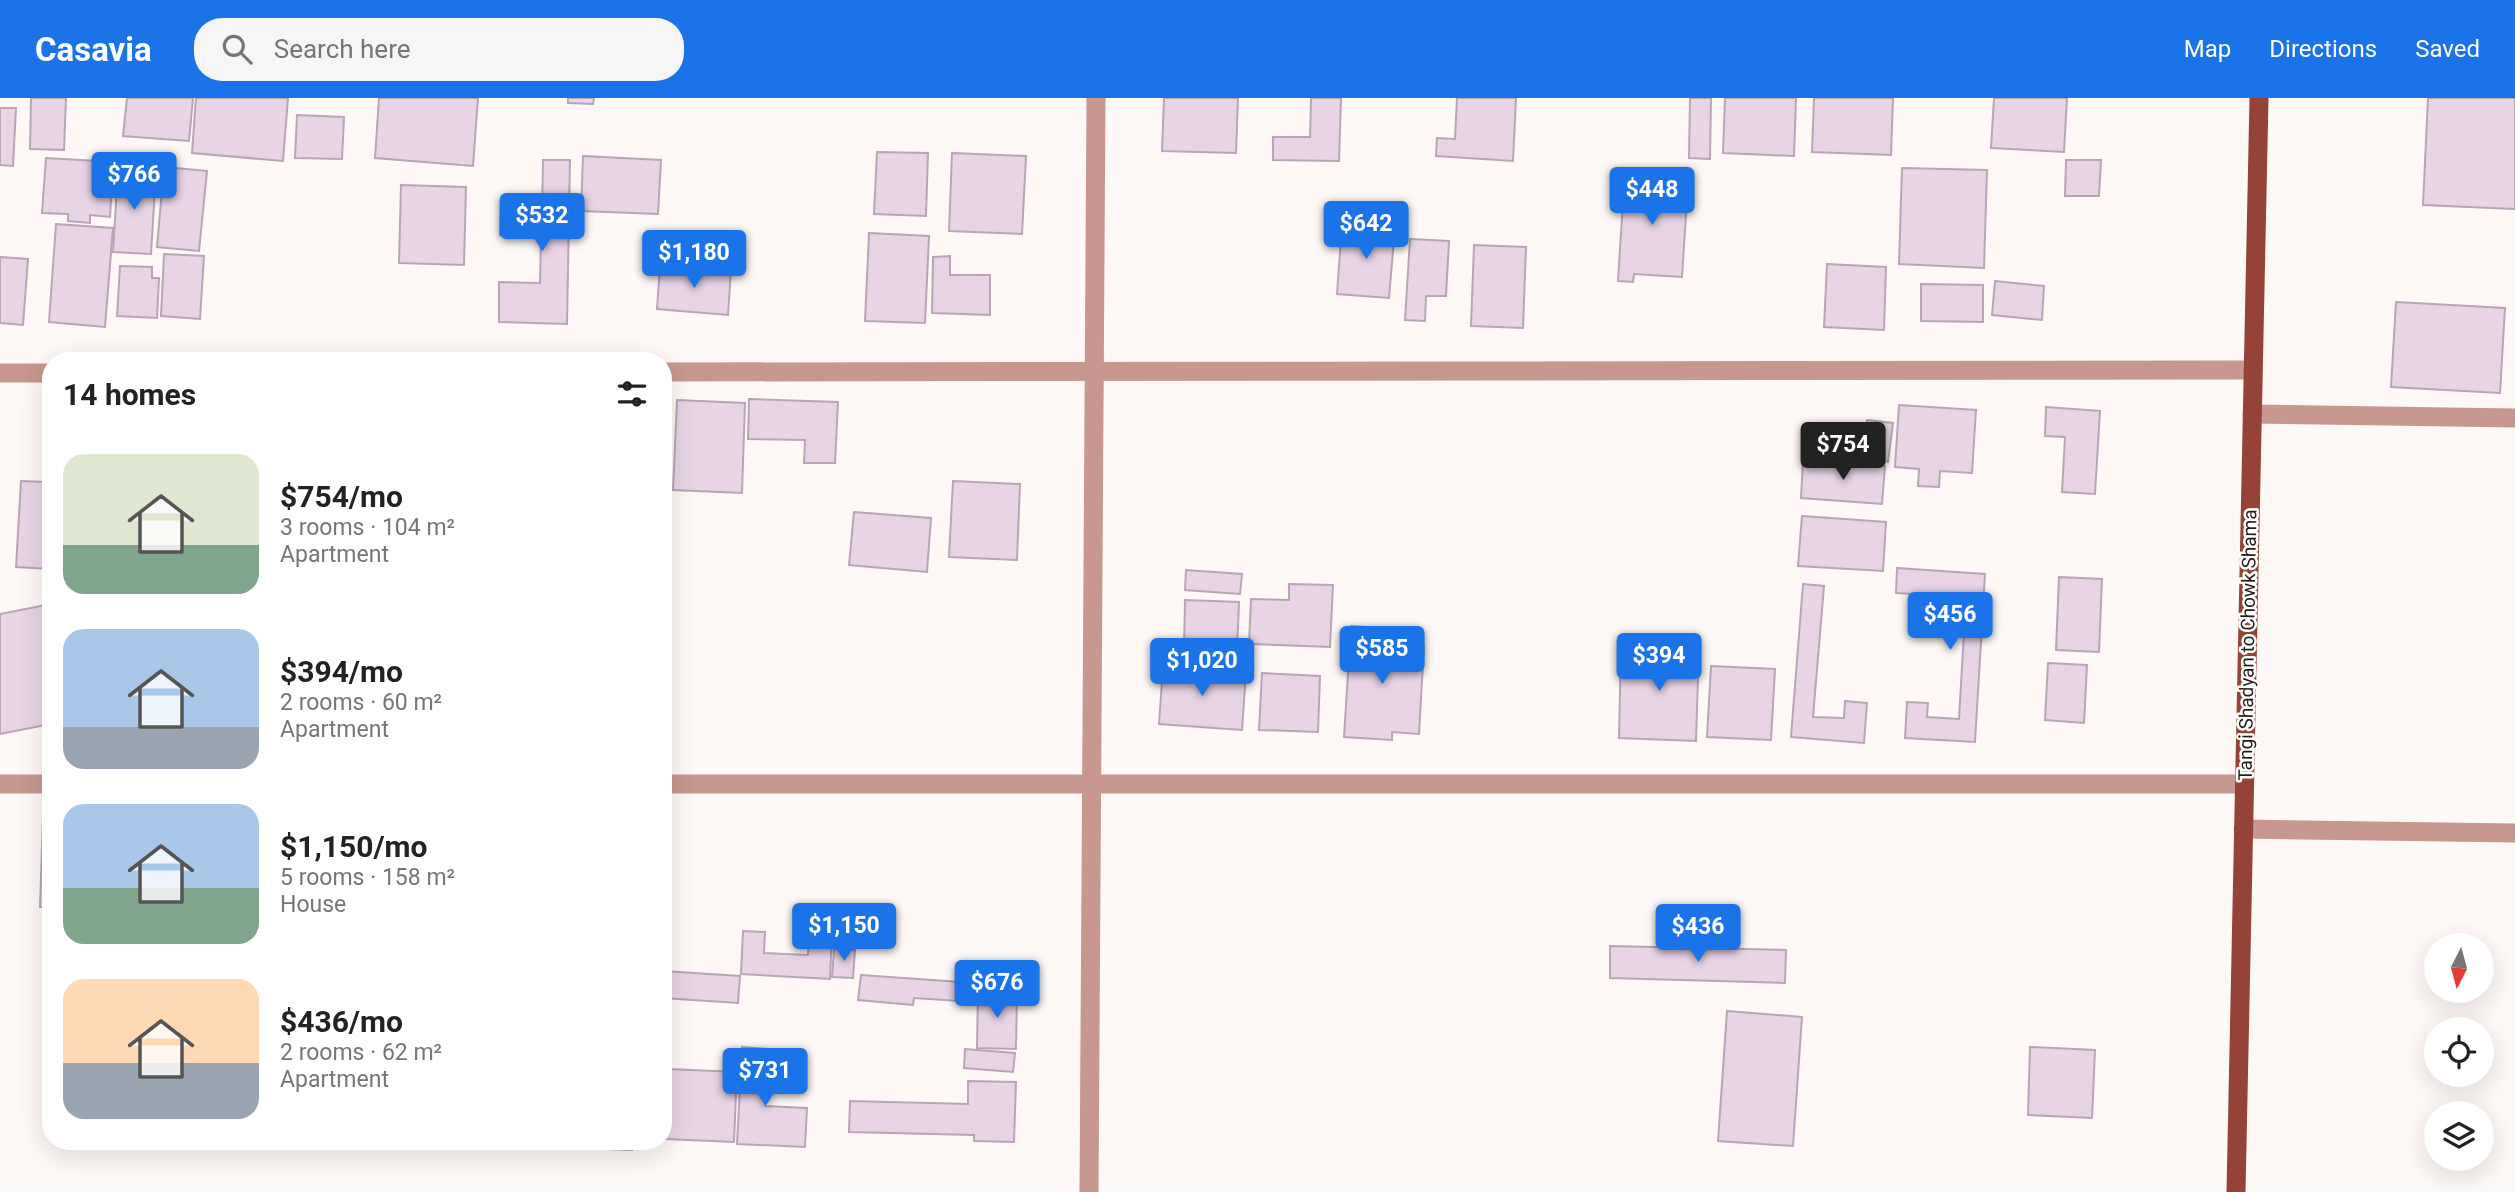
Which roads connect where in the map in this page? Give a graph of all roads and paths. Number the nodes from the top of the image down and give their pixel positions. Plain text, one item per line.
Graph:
1 (1096, 98) edge
2 (2259, 98) edge
3 (2253, 370) junction
4 (672, 372) edge
5 (1094, 372) junction
6 (0, 373) edge
7 (42, 373) edge
8 (2252, 414) junction
9 (2515, 418) edge
10 (2244, 783) junction
11 (672, 784) edge
12 (1091, 784) junction
13 (0, 785) edge
14 (42, 785) edge
15 (2244, 829) junction
16 (2515, 833) edge
17 (1089, 1192) edge
18 (2236, 1192) edge

1 - 5 street
2 - 3 main road, Tangi Shadyan to Chowk Shama
3 - 5 street
3 - 8 main road, Tangi Shadyan to Chowk Shama
4 - 5 street
5 - 12 street
6 - 7 street
8 - 9 street
8 - 10 main road, Tangi Shadyan to Chowk Shama
10 - 12 street
10 - 15 main road, Tangi Shadyan to Chowk Shama
11 - 12 street
12 - 17 street
13 - 14 street
15 - 16 street
15 - 18 main road, Tangi Shadyan to Chowk Shama

